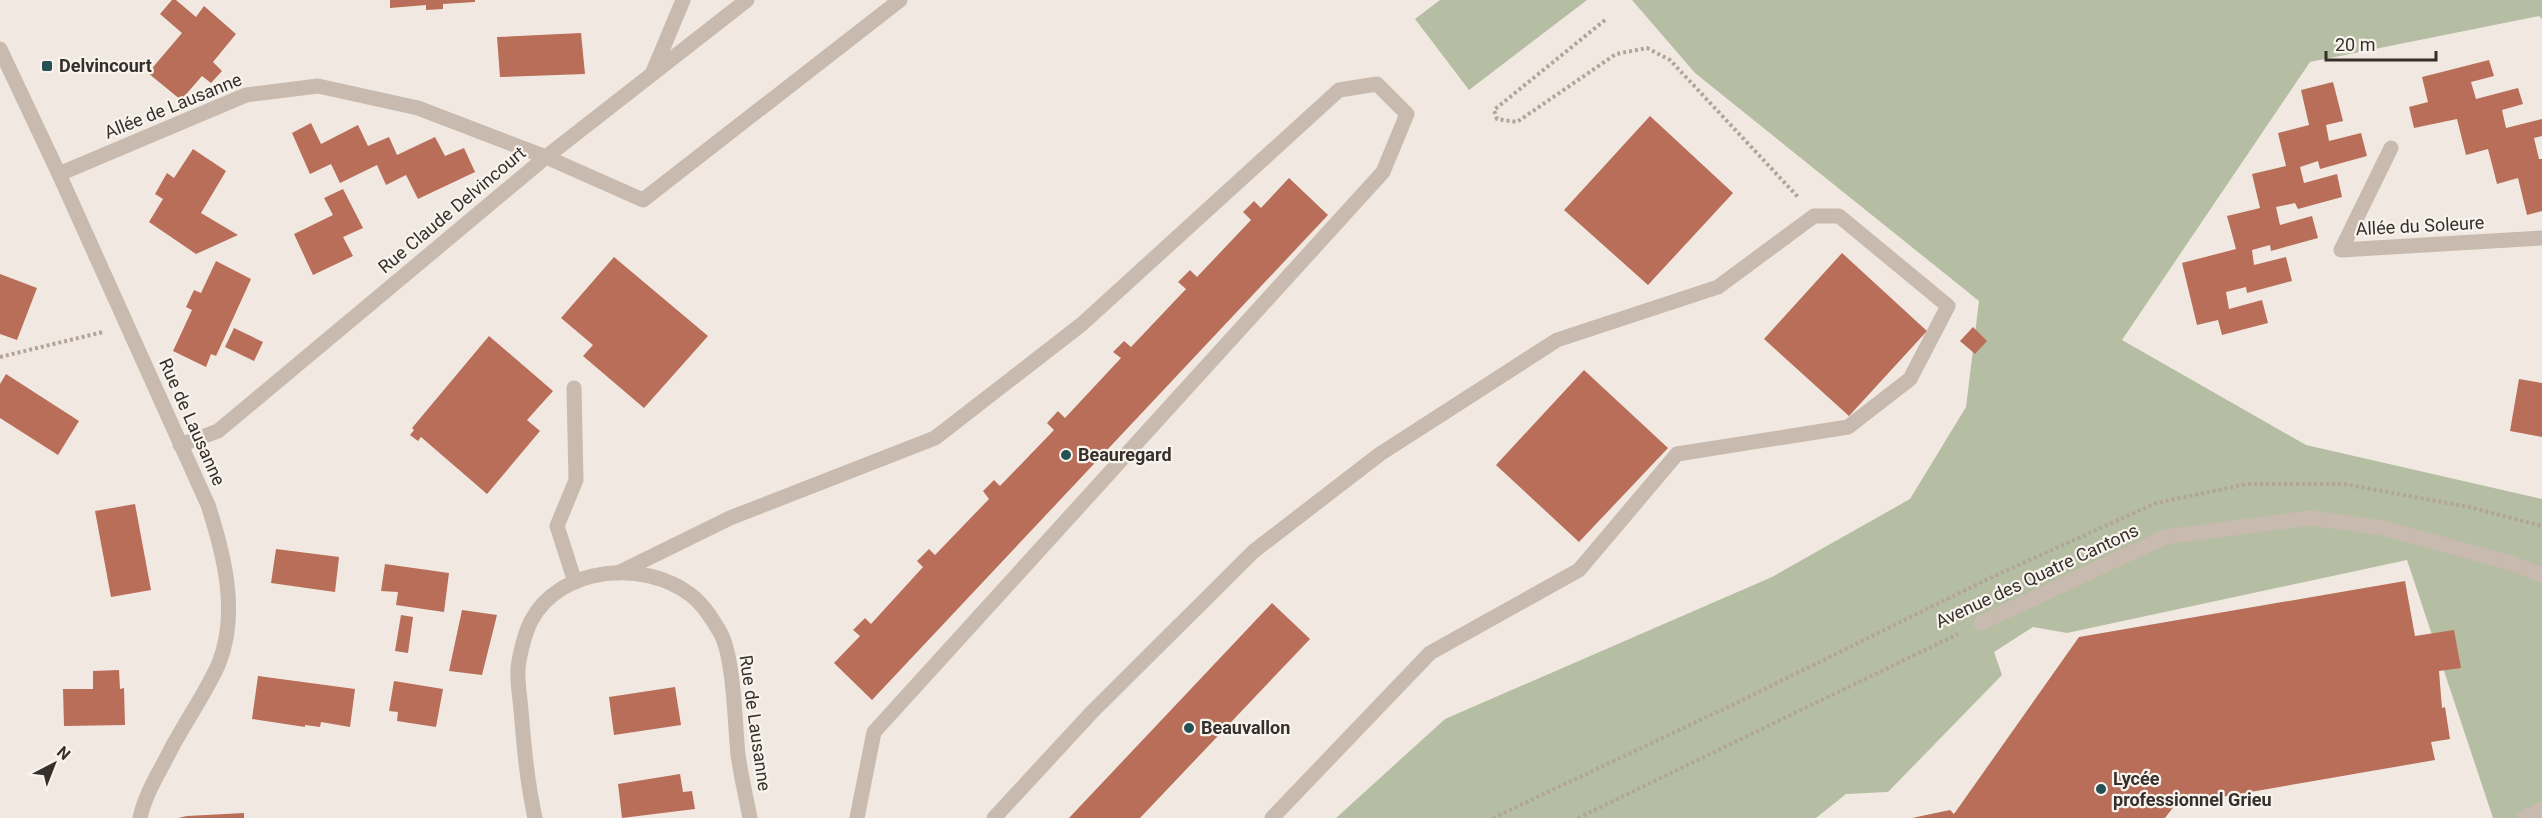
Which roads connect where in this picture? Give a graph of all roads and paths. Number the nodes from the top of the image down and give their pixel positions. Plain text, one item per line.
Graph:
1 (683, 0) edge
2 (747, 0) edge
3 (900, 0) edge
4 (1605, 20) dead end
5 (0, 49) edge
6 (653, 72) junction
7 (2391, 148) dead end
8 (546, 157) junction
9 (59, 174) junction
10 (1814, 216) junction
11 (2542, 238) edge
12 (127, 326) junction
13 (0, 357) edge
14 (573, 388) dead end
15 (180, 445) junction
16 (618, 573) junction
17 (2542, 574) edge
18 (575, 582) junction
19 (1981, 623) joint
20 (2542, 809) edge
21 (140, 818) edge
22 (535, 818) edge
23 (750, 818) edge
24 (856, 818) edge
25 (994, 818) edge
26 (1272, 818) edge
27 (1578, 818) edge
28 (2524, 818) edge

1 - 6 street
2 - 6 street, Rue Claude Delvincourt
3 - 8 street, Allée de Lausanne
4 - 10 path
5 - 9 street, Rue de Lausanne
6 - 8 street, Rue Claude Delvincourt
7 - 11 street, Allée du Soleure
8 - 9 street, Allée de Lausanne
8 - 15 street, Rue Claude Delvincourt
9 - 12 street, Rue de Lausanne
10 - 25 street
10 - 26 street
12 - 13 path
12 - 15 street, Rue de Lausanne
14 - 18 street
15 - 21 street, Rue de Lausanne
16 - 18 street, Rue de Lausanne
16 - 23 street, Rue de Lausanne
16 - 24 street
17 - 19 street, Avenue des Quatre Cantons
18 - 22 street, Rue de Lausanne
19 - 27 path, Avenue des Quatre Cantons
20 - 28 street

